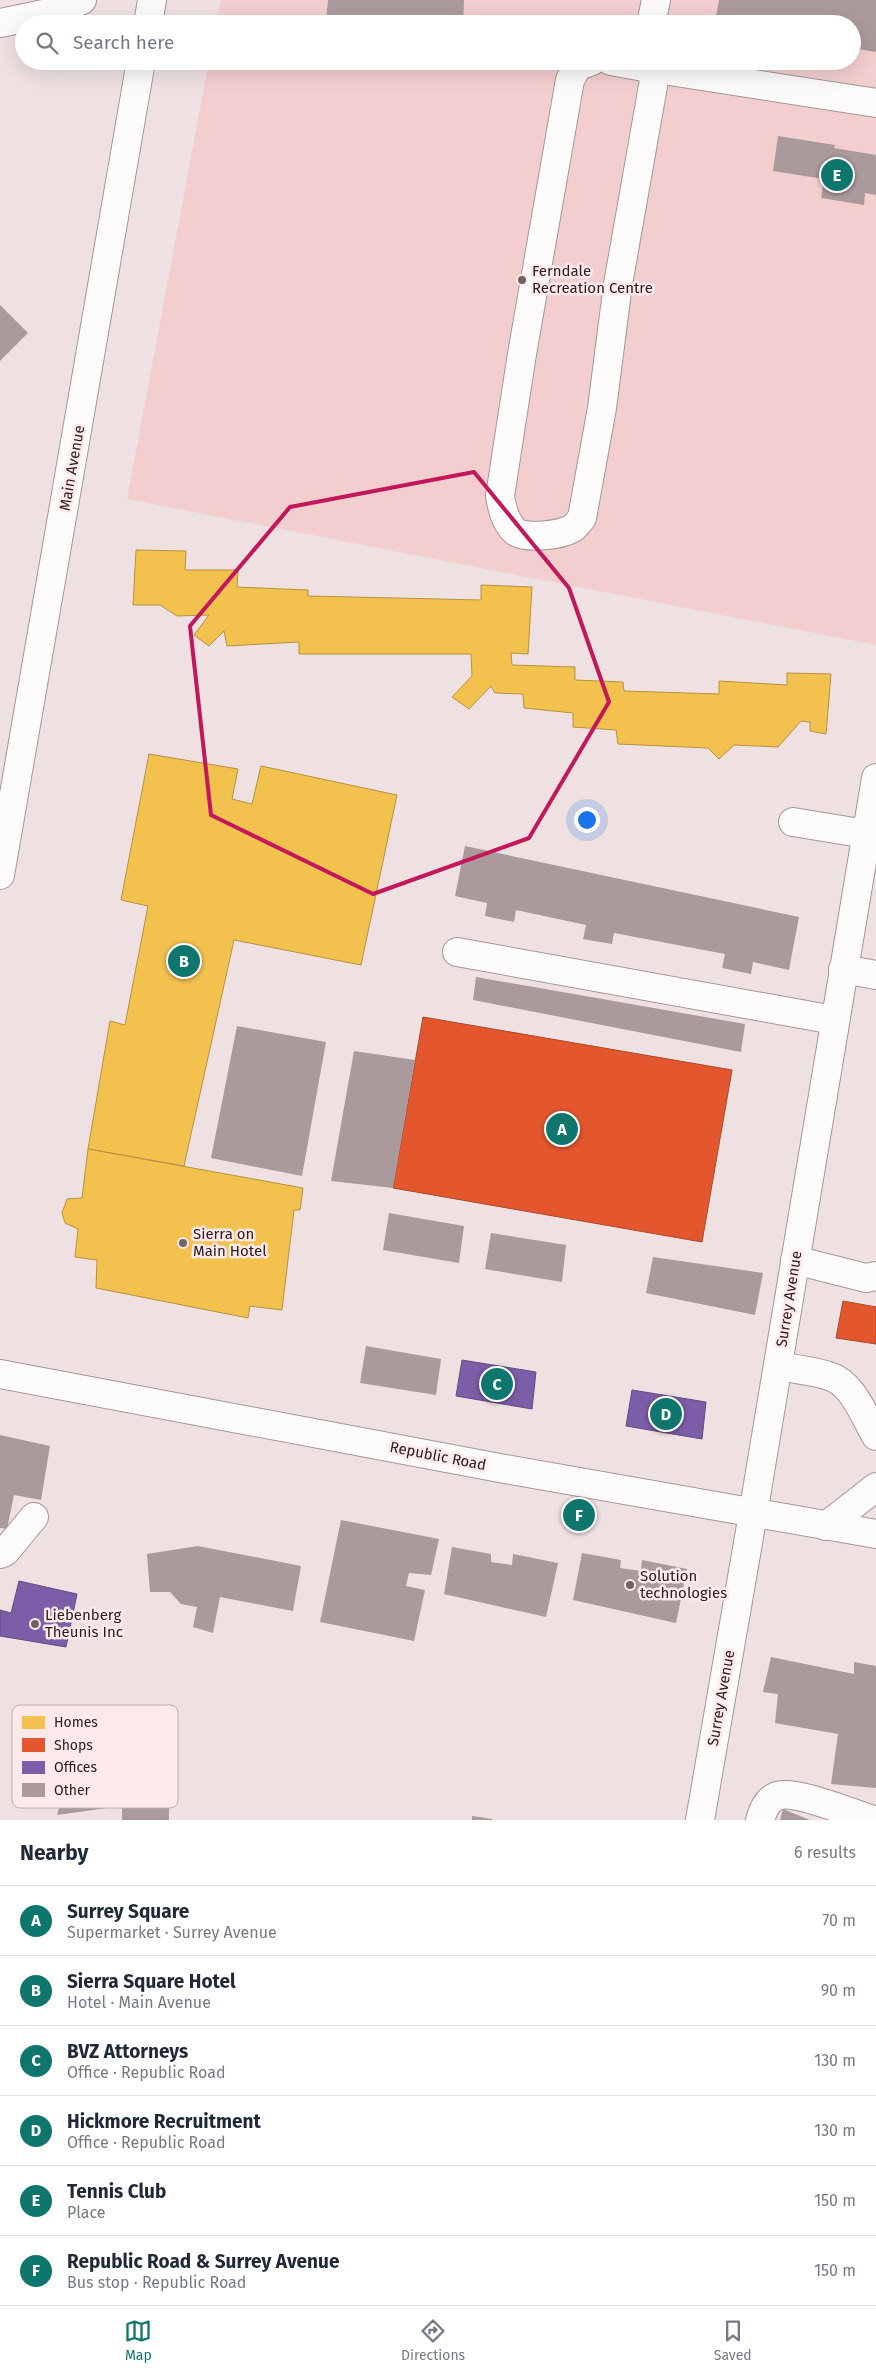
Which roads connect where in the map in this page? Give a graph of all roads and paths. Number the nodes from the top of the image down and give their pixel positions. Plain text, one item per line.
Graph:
1 (82, 0) edge
2 (152, 0) edge
3 (656, 0) edge
4 (39, 15) edge
5 (150, 15) edge
6 (653, 15) edge
7 (15, 20) edge
8 (0, 23) edge
9 (139, 70) edge
10 (576, 70) edge
11 (647, 70) edge
12 (673, 70) edge
13 (876, 103) edge
14 (876, 778) edge
15 (871, 821) edge
16 (793, 822) dead end
17 (0, 875) edge
18 (456, 952) dead end
19 (843, 969) junction
20 (876, 974) edge
21 (834, 1020) junction
22 (795, 1260) junction
23 (876, 1276) edge
24 (778, 1366) junction
25 (0, 1374) edge
26 (876, 1436) edge
27 (876, 1487) edge
28 (754, 1514) junction
29 (34, 1517) dead end
30 (826, 1526) junction
31 (876, 1534) edge
32 (0, 1554) edge
33 (700, 1820) edge
34 (760, 1820) edge
35 (873, 1820) edge

1 - 4 street
2 - 5 street
3 - 6 street
7 - 8 street
9 - 17 street, Main Avenue
10 - 11 street
12 - 13 street
14 - 15 street, Surrey Avenue
15 - 16 street
15 - 19 street, Surrey Avenue
18 - 21 street
19 - 20 street
19 - 21 street, Surrey Avenue
21 - 22 street, Surrey Avenue
22 - 23 street
22 - 24 street, Surrey Avenue
24 - 26 street
24 - 28 street, Surrey Avenue
25 - 28 street, Republic Road
27 - 30 street
28 - 30 street, Republic Road
28 - 33 street, Surrey Avenue
29 - 32 street
30 - 31 street, Republic Road
34 - 35 street

